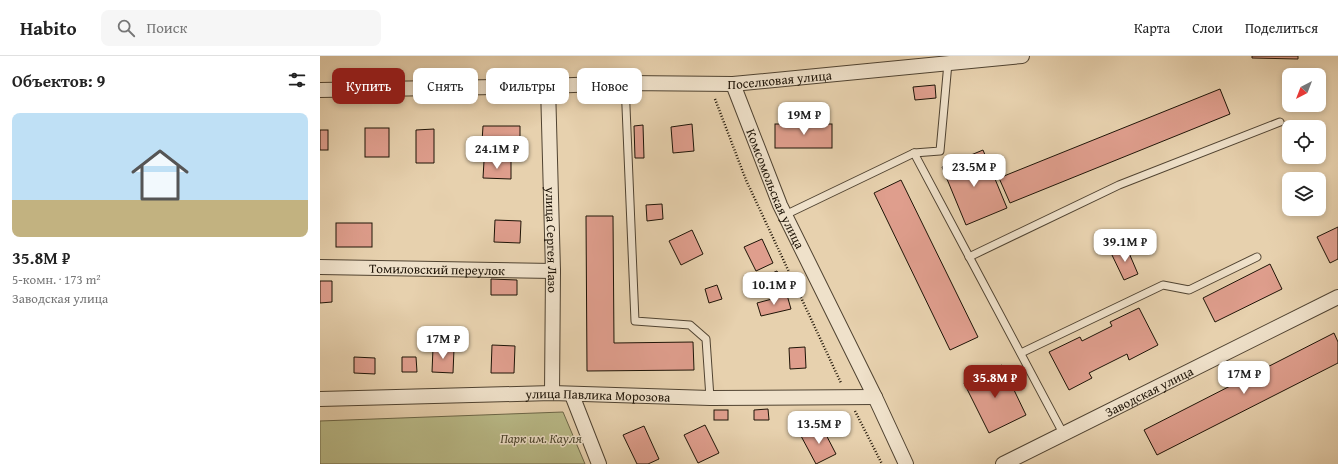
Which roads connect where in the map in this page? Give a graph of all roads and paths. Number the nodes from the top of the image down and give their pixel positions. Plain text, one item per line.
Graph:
1 (1022, 56) edge
2 (948, 63) junction
3 (642, 83) edge
4 (710, 84) junction
5 (733, 84) junction
6 (486, 87) edge
7 (320, 90) edge
8 (548, 104) edge
9 (625, 104) edge
10 (1280, 122) dead end
11 (914, 153) junction
12 (785, 216) junction
13 (969, 257) junction
14 (1257, 257) dead end
15 (320, 267) edge
16 (553, 271) junction
17 (1338, 297) edge
18 (1021, 353) junction
19 (552, 394) junction
20 (572, 395) junction
21 (848, 397) junction
22 (875, 397) junction
23 (710, 398) junction
24 (320, 399) edge
25 (1064, 434) junction
26 (599, 464) edge
27 (882, 464) edge
28 (906, 464) edge
29 (1003, 464) edge

1 - 2 street, Поселковая улица
2 - 5 street, Поселковая улица
2 - 11 lane
3 - 4 street, Поселковая улица
4 - 5 street, Поселковая улица
4 - 21 path
5 - 12 street, Комсомольская улица
6 - 7 street, Поселковая улица
8 - 16 street, улица Сергея Лазо
9 - 23 lane
10 - 13 lane
11 - 12 lane
11 - 13 lane
12 - 22 street, Комсомольская улица
13 - 18 lane
14 - 18 lane
15 - 16 street, Томиловский переулок
16 - 19 street, улица Сергея Лазо
17 - 25 street, Заводская улица
18 - 25 lane
19 - 20 street, улица Павлика Морозова
19 - 24 street, улица Павлика Морозова
20 - 23 street, улица Павлика Морозова
20 - 26 street
21 - 22 street, улица Павлика Морозова
21 - 23 street, улица Павлика Морозова
21 - 27 path
22 - 28 street, Комсомольская улица
25 - 29 street, Заводская улица

